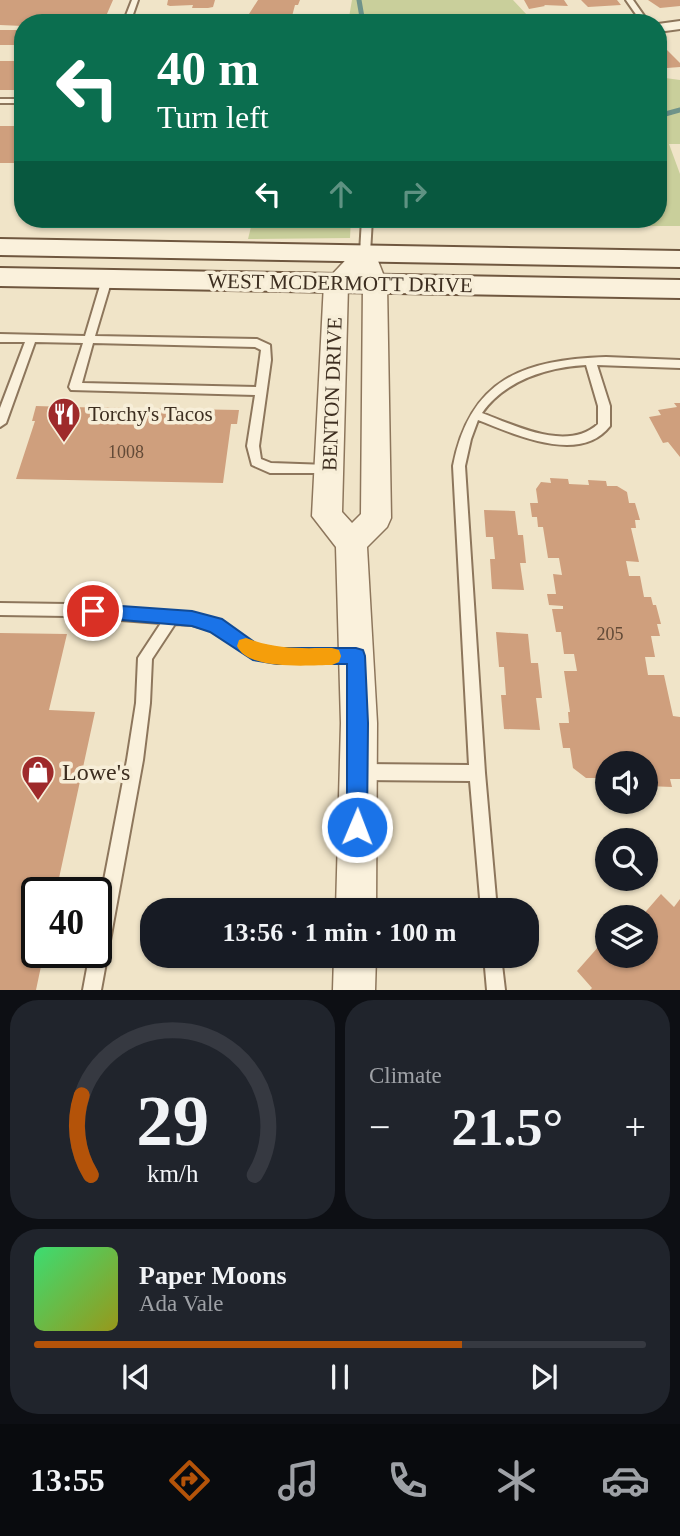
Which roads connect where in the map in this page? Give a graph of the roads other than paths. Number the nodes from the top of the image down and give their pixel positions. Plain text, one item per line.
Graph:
1 (366, 228) edge
2 (0, 247) edge
3 (365, 253) junction
4 (680, 259) edge
5 (0, 277) edge
6 (107, 279) junction
7 (336, 284) junction
8 (375, 284) junction
9 (680, 289) edge
10 (0, 338) edge
11 (31, 339) junction
12 (89, 340) junction
13 (590, 361) junction
14 (680, 364) edge
15 (262, 391) junction
16 (476, 415) junction
17 (0, 423) edge
18 (328, 470) junction
19 (351, 543) junction
20 (0, 609) edge
21 (172, 617) junction
22 (356, 656) junction
23 (358, 772) junction
24 (477, 773) junction
25 (356, 898) edge
26 (488, 898) edge
27 (355, 968) edge
28 (494, 968) edge
29 (92, 990) edge
30 (354, 990) edge
31 (496, 990) edge

1 - 3 lane
2 - 3 main road, WEST MCDERMOTT DRIVE
3 - 4 main road, WEST MCDERMOTT DRIVE
3 - 7 street
3 - 8 street, BENTON DRIVE
5 - 6 main road, WEST MCDERMOTT DRIVE
6 - 7 main road, WEST MCDERMOTT DRIVE
6 - 12 lane
7 - 8 main road, WEST MCDERMOTT DRIVE
7 - 18 street, BENTON DRIVE
8 - 9 main road, WEST MCDERMOTT DRIVE
8 - 19 street, BENTON DRIVE
10 - 11 lane
11 - 12 lane
11 - 17 lane
12 - 15 lane
12 - 15 lane
13 - 14 lane
13 - 16 lane
13 - 16 lane
15 - 18 lane
16 - 24 lane
18 - 19 street, BENTON DRIVE
19 - 22 street
20 - 21 lane
21 - 22 lane
21 - 29 lane
22 - 23 street
23 - 24 lane
23 - 25 street
24 - 26 lane
27 - 30 street
28 - 31 lane

